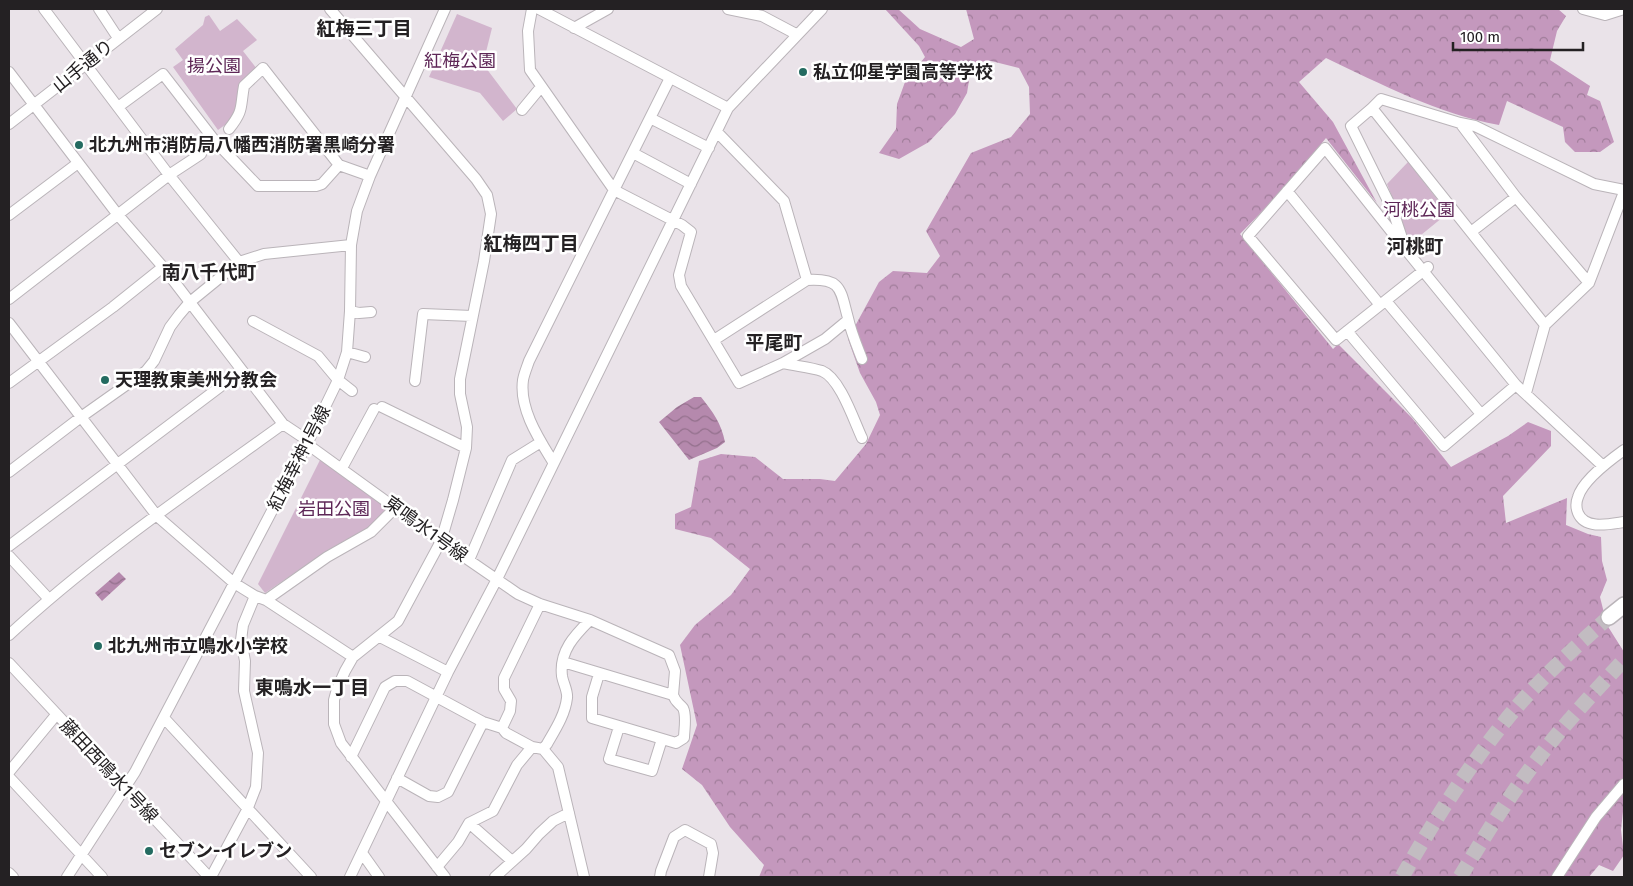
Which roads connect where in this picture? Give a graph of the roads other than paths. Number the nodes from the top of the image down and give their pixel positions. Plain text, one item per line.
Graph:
1 (44, 9) edge
2 (99, 9) edge
3 (157, 9) edge
4 (330, 9) edge
5 (446, 9) edge
6 (532, 9) edge
7 (539, 9) edge
8 (608, 9) edge
9 (728, 9) edge
10 (822, 9) edge
11 (1583, 9) edge
12 (1624, 9) edge
13 (574, 28) junction
14 (796, 34) junction
15 (118, 38) junction
16 (86, 64) junction
17 (9, 72) edge
18 (670, 78) junction
19 (541, 87) junction
20 (406, 97) junction
21 (34, 104) junction
22 (118, 107) junction
23 (728, 108) junction
24 (1372, 108) junction
25 (522, 110) dead end
26 (650, 118) junction
27 (1460, 123) junction
28 (9, 124) edge
29 (229, 129) dead end
30 (717, 132) junction
31 (709, 148) junction
32 (633, 153) junction
33 (201, 154) dead end
34 (78, 163) junction
35 (339, 165) junction
36 (169, 175) junction
37 (370, 176) junction
38 (691, 184) junction
39 (614, 190) junction
40 (1287, 191) junction
41 (1624, 191) edge
42 (1516, 197) junction
43 (9, 215) edge
44 (118, 215) junction
45 (673, 221) junction
46 (1471, 232) junction
47 (351, 245) junction
48 (1406, 250) junction
49 (239, 262) junction
50 (163, 267) junction
51 (1425, 269) junction
52 (807, 280) junction
53 (1589, 283) junction
54 (9, 299) edge
55 (190, 302) junction
56 (1383, 303) junction
57 (350, 311) junction
58 (371, 312) dead end
59 (472, 316) junction
60 (848, 320) junction
61 (253, 322) dead end
62 (9, 323) edge
63 (1545, 325) junction
64 (1347, 331) junction
65 (714, 340) junction
66 (347, 352) junction
67 (365, 357) dead end
68 (862, 359) dead end
69 (38, 361) junction
70 (783, 363) junction
71 (242, 371) junction
72 (338, 380) junction
73 (415, 381) dead end
74 (9, 383) edge
75 (1516, 385) junction
76 (352, 391) dead end
77 (1526, 393) junction
78 (1481, 414) junction
79 (81, 417) junction
80 (283, 424) junction
81 (862, 438) dead end
82 (541, 442) junction
83 (307, 444) junction
84 (466, 448) junction
85 (1624, 450) edge
86 (553, 462) junction
87 (117, 464) junction
88 (1603, 466) junction
89 (342, 468) junction
90 (9, 472) edge
91 (395, 508) junction
92 (157, 516) junction
93 (1624, 522) edge
94 (441, 541) junction
95 (9, 546) edge
96 (9, 556) edge
97 (469, 560) junction
98 (496, 579) junction
99 (234, 583) junction
100 (255, 596) junction
101 (48, 598) junction
102 (266, 600) junction
103 (540, 604) junction
104 (1624, 605) edge
105 (1609, 618) tunnel mouth
106 (590, 620) junction
107 (9, 635) edge
108 (380, 637) junction
109 (353, 657) junction
110 (563, 662) junction
111 (9, 664) edge
112 (448, 672) junction
113 (599, 674) junction
114 (672, 695) junction
115 (436, 697) junction
116 (56, 715) junction
117 (164, 718) junction
118 (483, 722) junction
119 (619, 727) junction
120 (502, 728) junction
121 (662, 739) junction
122 (532, 747) junction
123 (544, 749) junction
124 (350, 757) junction
125 (9, 772) edge
126 (9, 777) edge
127 (397, 778) junction
128 (1624, 784) edge
129 (124, 786) junction
130 (386, 801) junction
131 (247, 810) junction
132 (569, 813) junction
133 (469, 823) junction
134 (362, 853) junction
135 (82, 855) junction
136 (512, 861) junction
137 (437, 867) junction
138 (9, 873) edge
139 (582, 876) edge
140 (13, 877) edge
141 (67, 877) edge
142 (102, 877) edge
143 (210, 877) edge
144 (311, 877) edge
145 (350, 877) edge
146 (379, 877) edge
147 (445, 877) edge
148 (495, 877) edge
149 (660, 877) edge
150 (709, 877) edge
151 (1557, 877) edge

1 - 16 street
2 - 15 street
3 - 15 street, 山手通り
4 - 20 street
5 - 20 street, 紅梅幸神1号線
6 - 19 street
7 - 13 street
8 - 13 street
9 - 14 street
10 - 14 street
11 - 12 street
13 - 18 street
14 - 23 street
15 - 16 street, 山手通り
16 - 21 street, 山手通り
16 - 22 street
17 - 21 street, 東鳴水1号線
18 - 23 street
18 - 26 street
19 - 25 street
19 - 39 street
20 - 37 street, 紅梅幸神1号線
20 - 59 street
21 - 28 street, 山手通り
21 - 34 street, 東鳴水1号線
22 - 35 street
22 - 36 street
23 - 30 street
24 - 27 street
24 - 46 street
24 - 48 street
26 - 31 street
26 - 32 street
27 - 41 street
27 - 42 street
29 - 35 street
30 - 31 street
30 - 52 street
31 - 38 street
32 - 38 street
32 - 39 street
33 - 36 street
34 - 43 street
34 - 44 street, 東鳴水1号線
35 - 37 street
36 - 44 street
36 - 49 street
37 - 47 street, 紅梅幸神1号線
38 - 45 street
39 - 45 street
39 - 82 street
40 - 48 street
40 - 56 street
40 - 64 street
41 - 53 street
42 - 46 street
42 - 53 street
44 - 50 street, 東鳴水1号線
44 - 54 street
45 - 65 street
45 - 86 street
46 - 63 street
47 - 49 street
47 - 57 street, 紅梅幸神1号線
48 - 51 street
49 - 55 street
50 - 55 street, 東鳴水1号線
50 - 69 street
51 - 56 street
51 - 75 street
52 - 60 street
52 - 65 street
53 - 63 street
55 - 71 street, 東鳴水1号線
55 - 79 street
56 - 64 street
56 - 78 street
57 - 58 street
57 - 66 street, 紅梅幸神1号線
59 - 73 street
59 - 84 street
60 - 68 street
60 - 70 street
61 - 72 street
62 - 69 street
63 - 77 street
64 - 78 street
65 - 70 street
66 - 67 street
66 - 72 street, 紅梅幸神1号線
69 - 74 street
69 - 79 street
70 - 81 street
71 - 80 street, 東鳴水1号線
71 - 87 street
72 - 76 street
72 - 83 street, 紅梅幸神1号線
75 - 77 street
75 - 78 street
77 - 88 street
79 - 87 street
79 - 90 street
80 - 83 street, 東鳴水1号線
80 - 92 street
82 - 86 street
82 - 97 street
83 - 89 street, 東鳴水1号線
83 - 99 street, 紅梅幸神1号線
84 - 89 street
84 - 94 street
85 - 88 street
86 - 98 street
87 - 92 street
87 - 95 street
88 - 93 street
89 - 91 street, 東鳴水1号線
91 - 94 street, 東鳴水1号線
91 - 102 street
92 - 99 street
92 - 101 street
94 - 97 street, 東鳴水1号線
94 - 108 street
96 - 101 street
97 - 98 street, 東鳴水1号線
98 - 103 street, 東鳴水1号線
98 - 112 street
99 - 100 street
99 - 117 street, 紅梅幸神1号線
100 - 102 street
100 - 131 street
101 - 107 street
102 - 109 street
103 - 106 street, 東鳴水1号線
103 - 120 street
104 - 105 highway
106 - 110 street
106 - 114 street, 東鳴水1号線
108 - 109 street
108 - 112 street
109 - 124 street
110 - 113 street
110 - 123 street
111 - 116 street, 藤田西鳴水1号線
112 - 115 street
113 - 114 street
113 - 119 street
114 - 121 street
115 - 118 street
115 - 124 street
115 - 127 street
116 - 125 street
116 - 129 street, 藤田西鳴水1号線
117 - 129 street, 紅梅幸神1号線
117 - 131 street
118 - 120 street
118 - 127 street
119 - 121 street
119 - 121 street
120 - 122 street
122 - 123 street
122 - 133 street
123 - 132 street
124 - 130 street
126 - 135 street
127 - 130 street
128 - 151 street
129 - 135 street, 紅梅幸神1号線
129 - 143 street, 藤田西鳴水1号線
130 - 134 street
130 - 137 street
131 - 143 street
131 - 144 street
132 - 136 street
132 - 139 street
133 - 136 street
133 - 137 street
134 - 145 street
134 - 146 street
135 - 141 street, 紅梅幸神1号線
135 - 142 street
136 - 148 street
137 - 147 street
138 - 140 street
149 - 150 street

